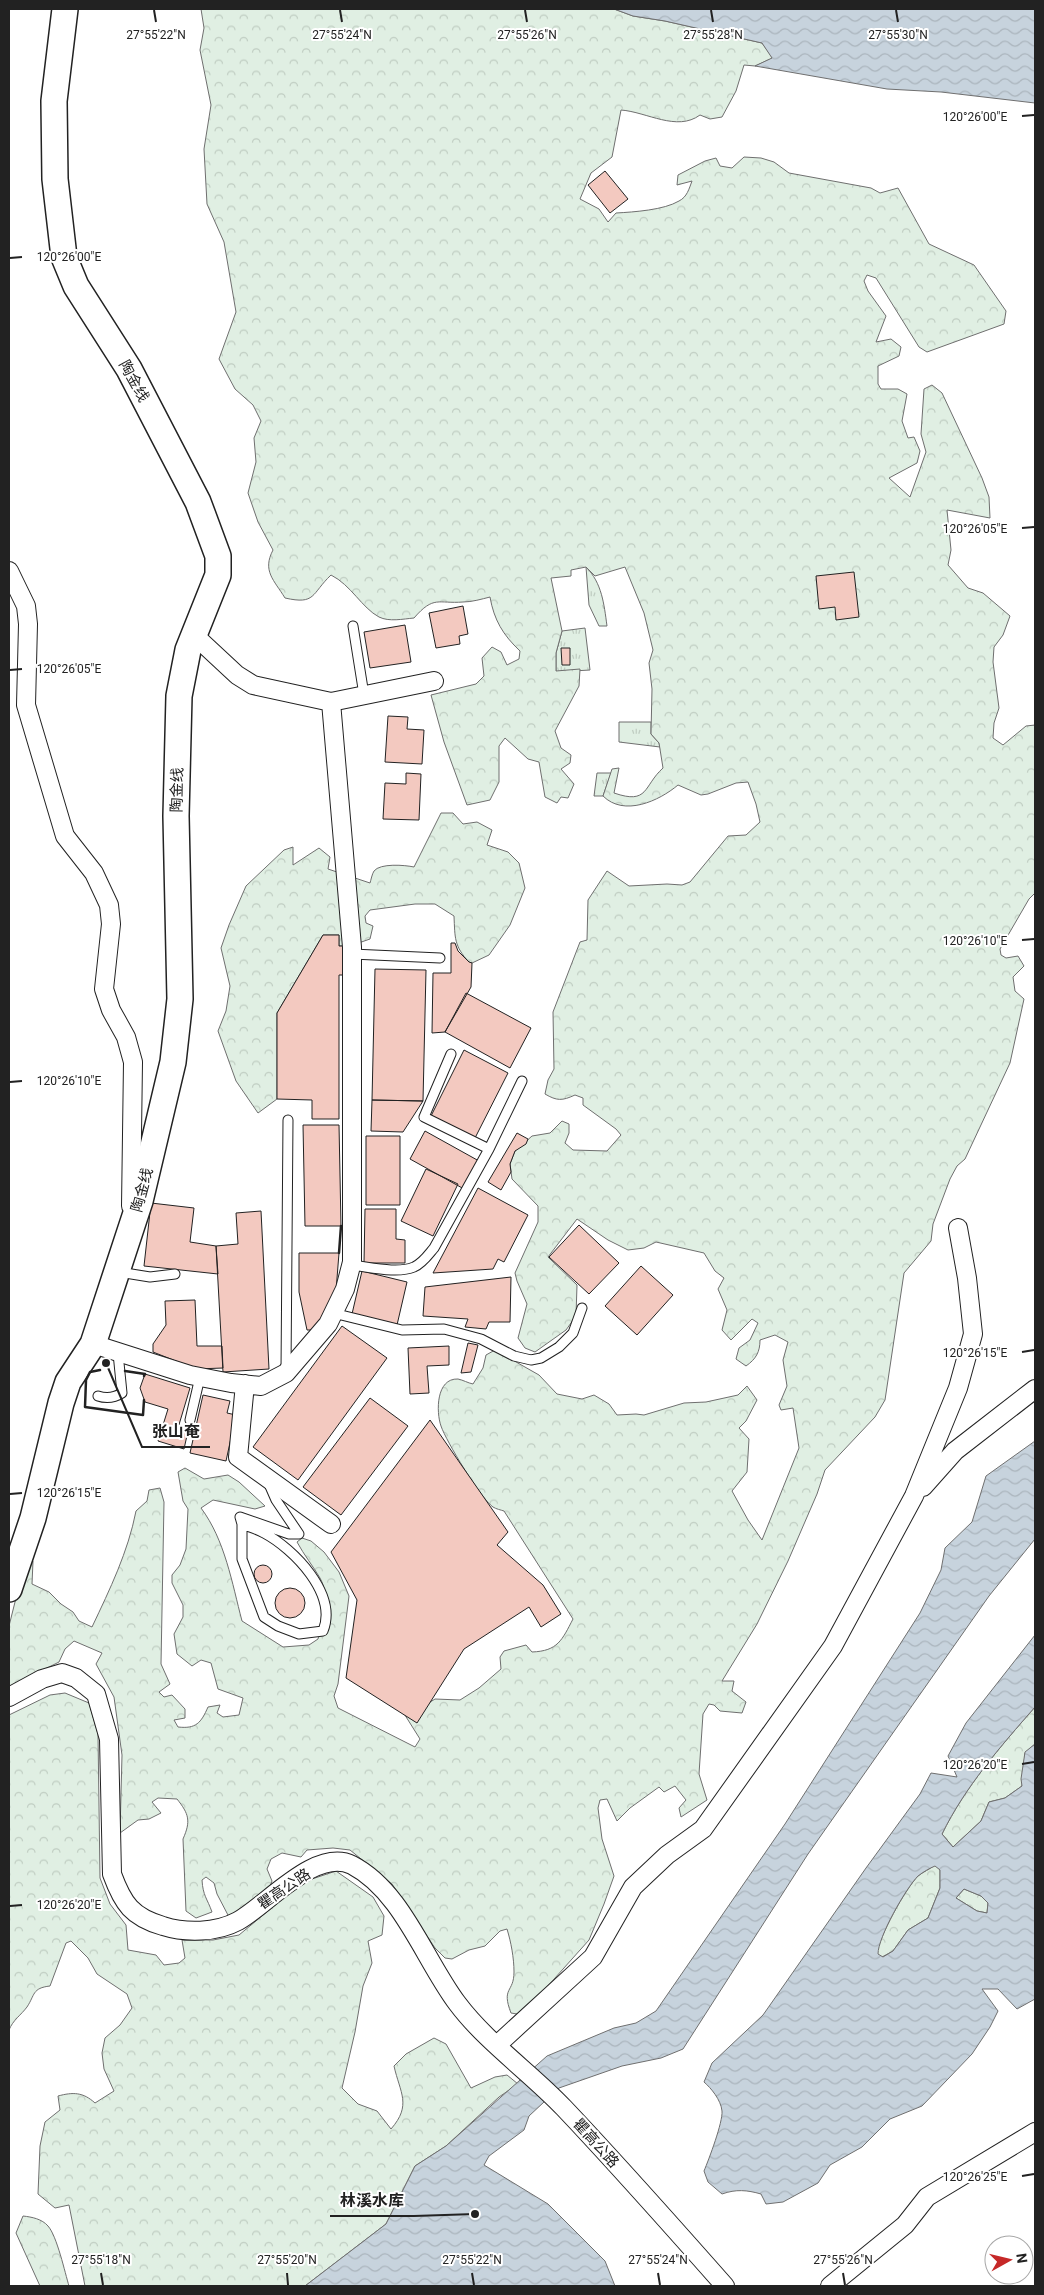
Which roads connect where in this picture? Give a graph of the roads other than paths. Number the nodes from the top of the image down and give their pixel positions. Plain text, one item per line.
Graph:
1 (65, 9) edge
2 (9, 572) edge
3 (353, 626) dead end
4 (194, 635) junction
5 (434, 681) dead end
6 (364, 695) junction
7 (331, 702) junction
8 (352, 954) junction
9 (440, 958) dead end
10 (451, 1054) dead end
11 (522, 1081) dead end
12 (288, 1120) dead end
13 (489, 1148) junction
14 (131, 1227) junction
15 (958, 1228) dead end
16 (352, 1266) junction
17 (118, 1271) junction
18 (175, 1274) dead end
19 (582, 1308) dead end
20 (334, 1313) junction
21 (93, 1344) junction
22 (118, 1353) junction
23 (286, 1372) junction
24 (200, 1377) junction
25 (245, 1384) junction
26 (1035, 1388) edge
27 (98, 1396) dead end
28 (190, 1420) dead end
29 (267, 1479) junction
30 (914, 1496) junction
31 (242, 1524) junction
32 (331, 1524) dead end
33 (9, 1589) edge
34 (9, 1697) edge
35 (497, 2045) junction
36 (1035, 2132) edge
37 (725, 2286) edge
38 (830, 2286) edge

1 - 4 street, 陶金线
2 - 14 street
3 - 6 lane
4 - 7 street
4 - 14 street, 陶金线
5 - 6 street
6 - 7 street
7 - 8 street
8 - 9 lane
8 - 16 street
10 - 13 lane
11 - 13 lane
12 - 23 lane
13 - 16 lane
14 - 17 street, 陶金线
15 - 30 street
16 - 20 street
17 - 18 lane
17 - 21 street, 陶金线
19 - 20 lane
20 - 23 street
21 - 22 street
21 - 33 street, 陶金线
22 - 24 street
22 - 27 lane
23 - 25 street
24 - 25 street
24 - 28 lane
25 - 29 street
26 - 30 street
29 - 31 lane
29 - 32 street
30 - 35 street
31 - 31 lane
34 - 35 street, 瞿高公路
35 - 37 street, 瞿高公路
36 - 38 street

